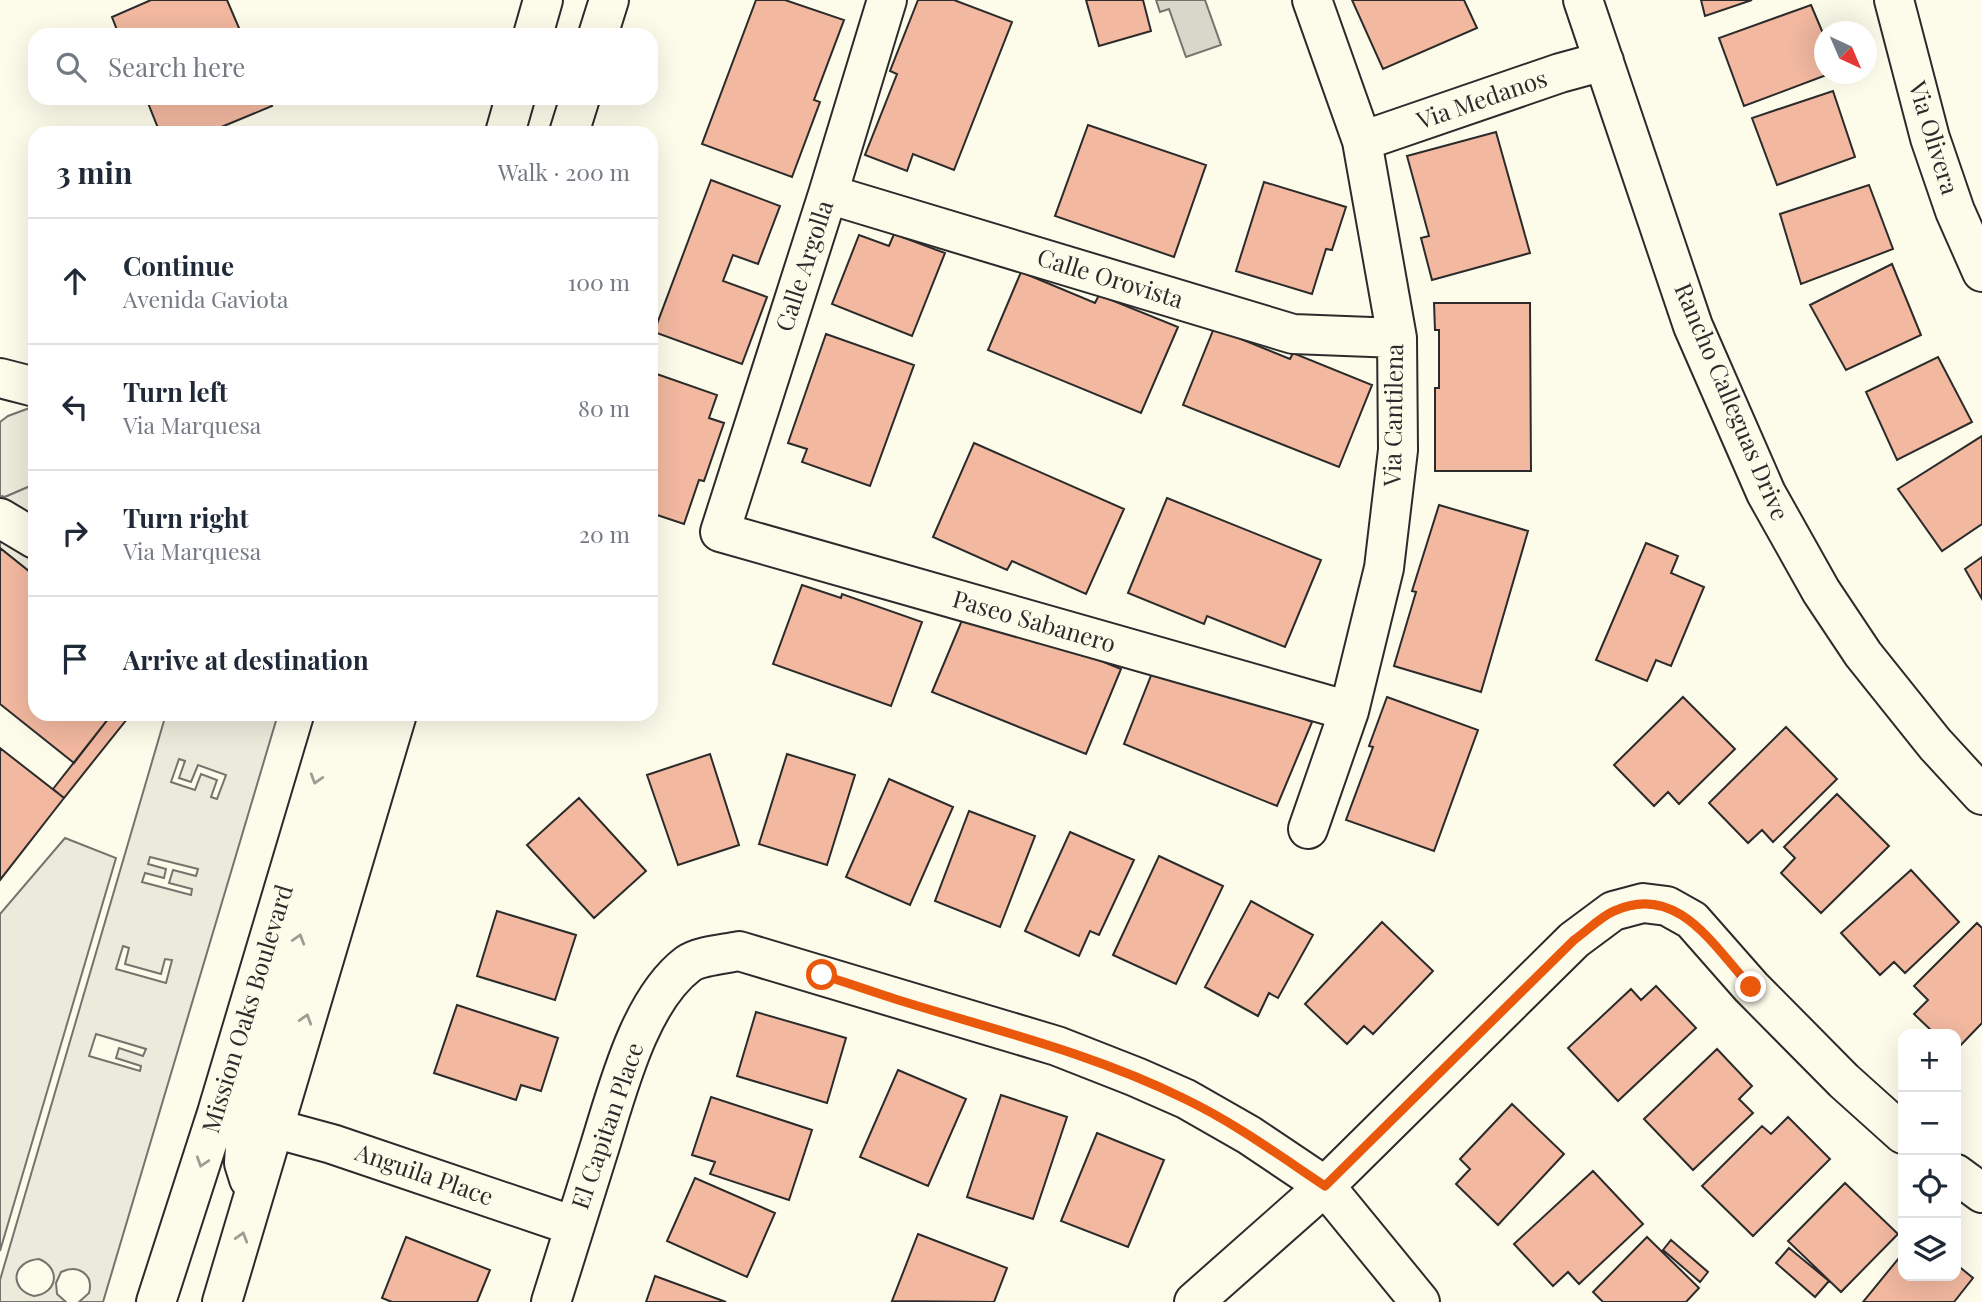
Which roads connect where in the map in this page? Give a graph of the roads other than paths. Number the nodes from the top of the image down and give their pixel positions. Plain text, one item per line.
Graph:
1 (543, 0) edge
2 (609, 0) edge
3 (887, 0) edge
4 (1312, 0) edge
5 (1583, 0) edge
6 (1894, 0) edge
7 (535, 28) edge
8 (600, 28) edge
9 (1604, 61) junction
10 (513, 105) edge
11 (578, 105) edge
12 (507, 126) edge
13 (571, 126) edge
14 (1362, 141) junction
15 (828, 194) junction
16 (1982, 272) edge
17 (1397, 338) junction
18 (0, 378) edge
19 (28, 385) edge
20 (0, 518) edge
21 (720, 532) joint
22 (28, 535) edge
23 (1349, 711) junction
24 (334, 721) edge
25 (365, 721) edge
26 (395, 721) edge
27 (1982, 795) edge
28 (1308, 829) dead end
29 (273, 1128) junction
30 (1898, 1130) edge
31 (1961, 1178) edge
32 (1325, 1186) junction
33 (1982, 1193) edge
34 (255, 1194) junction
35 (575, 1226) junction
36 (156, 1302) edge
37 (222, 1302) edge
38 (551, 1302) edge
39 (1194, 1302) edge
40 (1420, 1302) edge

1 - 7 street
2 - 8 street
3 - 15 street, Calle Argolla
4 - 14 street, Via Cantilena
5 - 9 street, Rancho Calleguas Drive
6 - 16 street, Via Olivera
9 - 14 street, Via Medanos
9 - 27 street, Rancho Calleguas Drive
10 - 12 street
11 - 13 street
14 - 17 street, Via Cantilena
15 - 17 street, Calle Orovista
15 - 21 street, Calle Argolla
17 - 23 street, Via Cantilena
18 - 19 street
20 - 22 street
21 - 23 street, Paseo Sabanero
23 - 28 street, Via Cantilena
24 -> 36 street, Mission Oaks Boulevard
34 -> 25 street
29 -> 26 street
29 - 34 street
29 - 35 street, Anguila Place
30 - 32 street
31 - 33 street
32 - 35 street, El Capitan Place
32 - 39 street
32 - 40 street
37 -> 34 street
35 - 38 street, El Capitan Place

